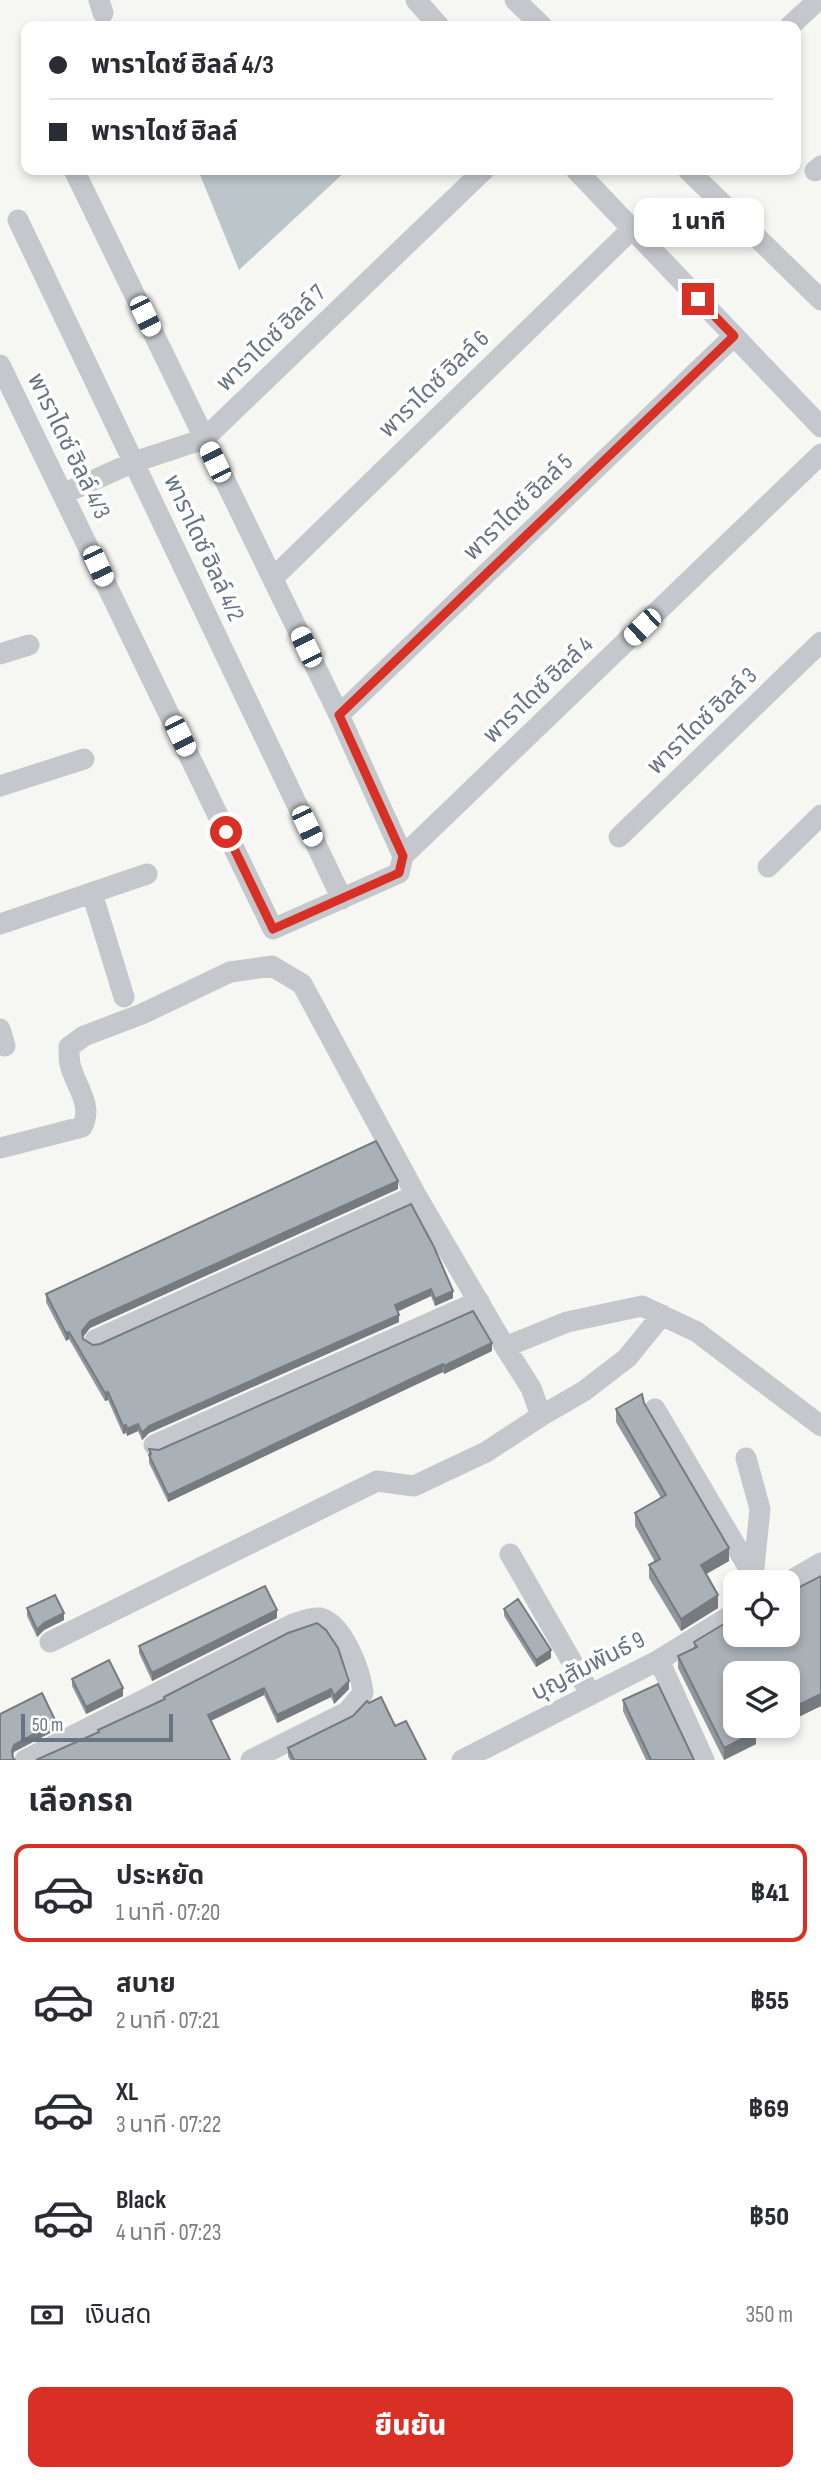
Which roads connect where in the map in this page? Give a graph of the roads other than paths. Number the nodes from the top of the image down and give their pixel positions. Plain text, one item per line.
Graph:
1 (515, 0) edge
2 (818, 0) edge
3 (417, 2) edge
4 (434, 21) edge
5 (537, 21) edge
6 (795, 21) edge
7 (76, 175) edge
8 (479, 175) edge
9 (581, 175) edge
10 (693, 175) edge
11 (18, 220) dead end
12 (632, 229) junction
13 (821, 300) edge
14 (734, 336) junction
15 (0, 365) edge
16 (821, 427) edge
17 (204, 439) junction
18 (821, 454) edge
19 (134, 462) junction
20 (63, 494) junction
21 (273, 578) junction
22 (821, 642) edge
23 (29, 645) dead end
24 (0, 654) edge
25 (339, 715) junction
26 (84, 760) dead end
27 (0, 786) edge
28 (821, 815) edge
29 (619, 837) dead end
30 (403, 856) junction
31 (768, 867) dead end
32 (147, 874) dead end
33 (92, 893) junction
34 (342, 899) junction
35 (0, 924) edge
36 (273, 929) joint
37 (124, 997) dead end
38 (0, 1148) edge
39 (416, 1195) junction
40 (479, 1301) junction
41 (662, 1315) junction
42 (94, 1340) dead end
43 (505, 1347) junction
44 (655, 1409) dead end
45 (541, 1416) junction
46 (821, 1426) edge
47 (154, 1445) dead end
48 (746, 1458) dead end
49 (510, 1554) dead end
50 (821, 1563) edge
51 (750, 1570) edge
52 (756, 1570) edge
53 (800, 1575) edge
54 (723, 1620) edge
55 (50, 1642) dead end
56 (659, 1660) junction
57 (591, 1695) junction
58 (25, 1760) edge
59 (251, 1760) edge
60 (461, 1760) edge
61 (704, 1760) edge

1 - 5 street
2 - 6 street
3 - 4 street
7 - 17 street
8 - 17 street, พาราไดซ์ ฮิลล์ 7
9 - 12 street
10 - 13 street
11 - 19 street, พาราไดซ์ ฮิลล์ 4/2
12 - 14 street
12 - 21 street, พาราไดซ์ ฮิลล์ 6
14 - 16 street
14 - 25 street, พาราไดซ์ ฮิลล์ 5
15 - 20 street, พาราไดซ์ ฮิลล์ 4/3
17 - 19 street, พาราไดซ์ ฮิลล์ 7
17 - 21 street
18 - 30 street, พาราไดซ์ ฮิลล์ 4
19 - 20 street, พาราไดซ์ ฮิลล์ 7
19 - 34 street, พาราไดซ์ ฮิลล์ 4/2
20 - 36 street, พาราไดซ์ ฮิลล์ 4/3
21 - 25 street
22 - 29 street, พาราไดซ์ ฮิลล์ 3
23 - 24 street
25 - 30 street
26 - 27 street
28 - 31 street
30 - 34 street, พาราไดซ์ ฮิลล์ 4
32 - 33 street
33 - 35 street
33 - 37 street
34 - 36 street, พาราไดซ์ ฮิลล์ 4
38 - 39 street
39 - 40 street
39 - 42 street
40 - 43 street
40 - 47 street
41 - 43 street
41 - 45 street
41 - 46 street
43 - 45 street
44 - 51 street
45 - 55 street
48 - 52 street
49 - 57 street
50 - 53 street
54 - 56 street, บุญสัมพันธ์ 9
56 - 57 street, บุญสัมพันธ์ 9
56 - 61 street
57 - 60 street, บุญสัมพันธ์ 9
58 - 59 street

